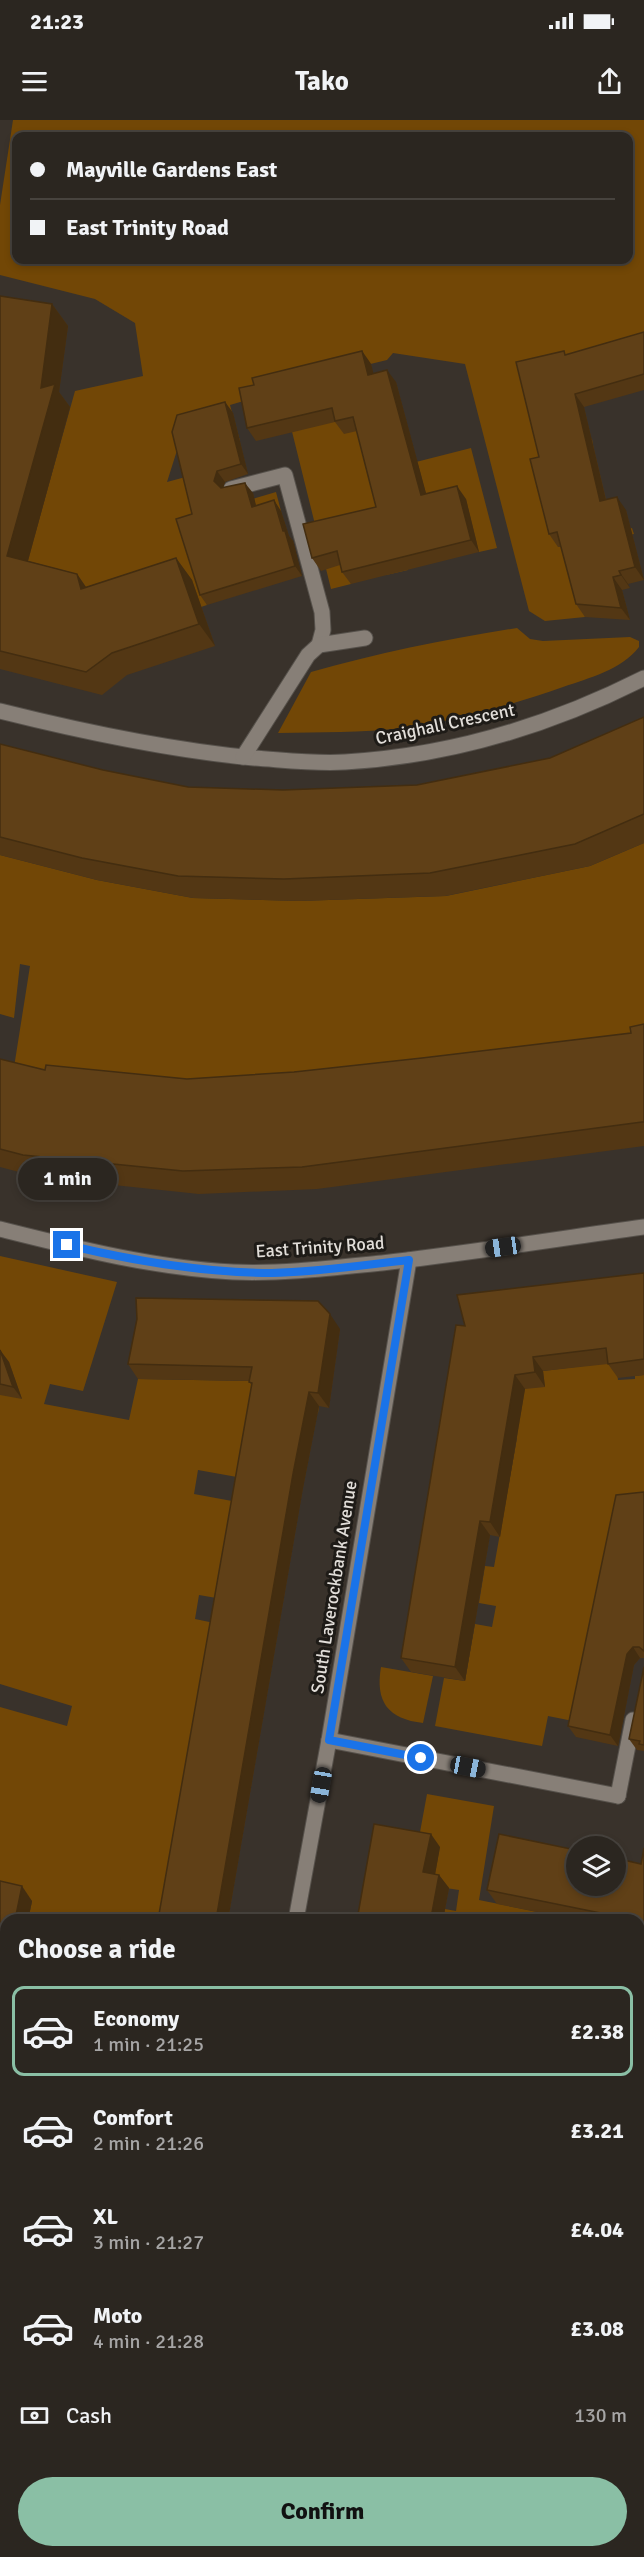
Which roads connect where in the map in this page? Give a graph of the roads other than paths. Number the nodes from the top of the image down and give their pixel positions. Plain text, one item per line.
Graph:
1 (231, 489) edge
2 (365, 638) dead end
3 (319, 645) junction
4 (644, 678) edge
5 (0, 711) edge
6 (243, 757) junction
7 (644, 1227) edge
8 (0, 1229) edge
9 (409, 1260) junction
10 (637, 1702) edge
11 (329, 1740) junction
12 (297, 1914) edge

1 - 3 street
2 - 3 street
3 - 6 street
4 - 6 street, Craighall Crescent
5 - 6 street, Craighall Crescent
7 - 9 street, East Trinity Road
8 - 9 street, East Trinity Road
9 - 11 street, South Laverockbank Avenue
10 - 11 street
11 - 12 street, South Laverockbank Avenue

